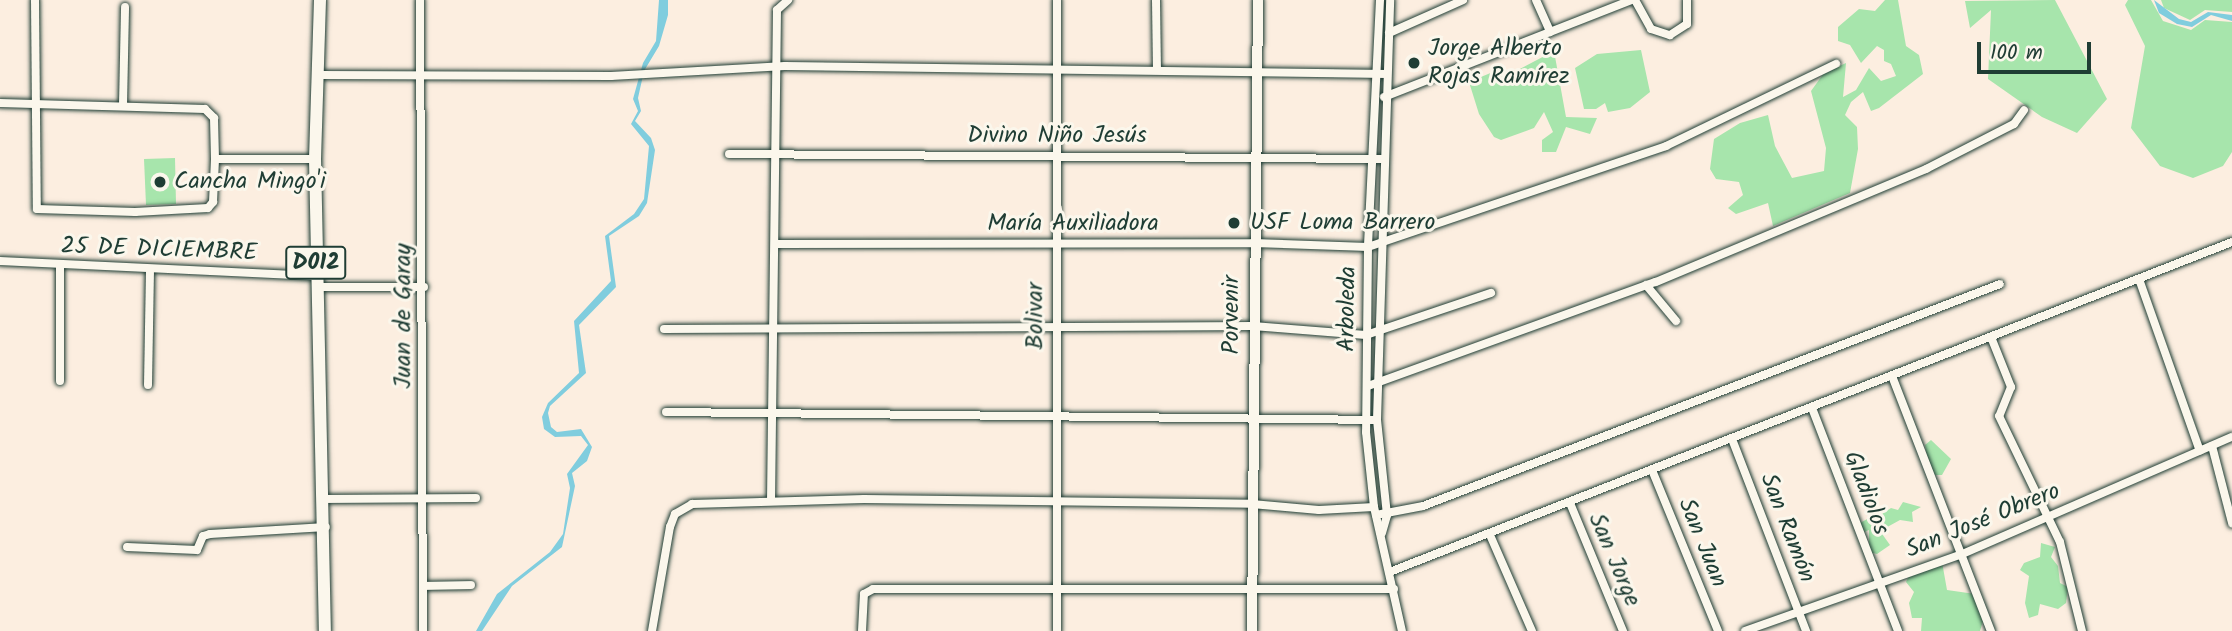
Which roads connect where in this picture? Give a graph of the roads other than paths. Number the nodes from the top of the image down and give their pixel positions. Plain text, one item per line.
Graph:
1 (35, 0) edge
2 (320, 0) edge
3 (420, 0) edge
4 (788, 0) edge
5 (1057, 0) edge
6 (1156, 0) edge
7 (1258, 0) edge
8 (1380, 0) edge
9 (1390, 0) edge
10 (1463, 0) edge
11 (1536, 0) edge
12 (1634, 0) edge
13 (1687, 0) edge
14 (125, 7) dead end
15 (1550, 32) junction
16 (1389, 33) junction
17 (1836, 64) dead end
18 (777, 67) junction
19 (1157, 69) junction
20 (1057, 71) junction
21 (1255, 73) junction
22 (1376, 74) junction
23 (1387, 74) junction
24 (318, 75) junction
25 (420, 76) junction
26 (1386, 97) junction
27 (1375, 101) junction
28 (0, 103) edge
29 (33, 104) junction
30 (123, 105) junction
31 (2024, 110) dead end
32 (729, 154) dead end
33 (1058, 154) junction
34 (779, 157) junction
35 (1254, 157) junction
36 (215, 159) junction
37 (315, 159) junction
38 (1372, 159) junction
39 (1384, 159) junction
40 (1056, 242) junction
41 (2232, 242) edge
42 (1253, 243) junction
43 (1383, 243) junction
44 (777, 244) junction
45 (1368, 247) junction
46 (0, 261) edge
47 (60, 267) junction
48 (150, 269) junction
49 (2139, 279) junction
50 (316, 281) junction
51 (2000, 284) dead end
52 (1646, 285) junction
53 (424, 288) junction
54 (1490, 293) dead end
55 (1676, 321) dead end
56 (1253, 326) junction
57 (1055, 328) junction
58 (664, 329) dead end
59 (772, 331) junction
60 (1381, 331) junction
61 (1366, 335) junction
62 (1992, 337) junction
63 (1892, 376) junction
64 (60, 381) dead end
65 (1381, 381) junction
66 (148, 385) dead end
67 (1368, 386) junction
68 (1812, 408) junction
69 (666, 412) dead end
70 (1057, 414) junction
71 (776, 415) junction
72 (1253, 420) junction
73 (1366, 420) junction
74 (1377, 420) junction
75 (2232, 437) edge
76 (1732, 439) junction
77 (2212, 446) junction
78 (2200, 451) junction
79 (1651, 470) junction
80 (476, 498) dead end
81 (325, 499) junction
82 (424, 499) junction
83 (1058, 500) junction
84 (771, 501) junction
85 (1570, 503) junction
86 (1252, 504) junction
87 (1375, 511) junction
88 (1387, 515) junction
89 (2047, 517) junction
90 (2232, 523) edge
91 (326, 527) junction
92 (1382, 533) junction
93 (1490, 535) junction
94 (127, 547) dead end
95 (1960, 555) junction
96 (1392, 571) junction
97 (1880, 583) junction
98 (471, 585) dead end
99 (424, 586) junction
100 (1252, 589) junction
101 (1394, 589) junction
102 (1057, 590) junction
103 (1798, 612) junction
104 (326, 631) edge
105 (423, 631) edge
106 (652, 631) edge
107 (862, 631) edge
108 (1057, 631) edge
109 (1252, 631) edge
110 (1402, 631) edge
111 (1532, 631) edge
112 (1623, 631) edge
113 (1718, 631) edge
114 (1745, 631) edge
115 (1806, 631) edge
116 (1898, 631) edge
117 (1991, 631) edge
118 (2082, 631) edge

1 - 29 street
2 - 24 main road, D012
3 - 25 street, Juan de Garay
4 - 18 street
5 - 20 street, Bolivar
6 - 19 street
7 - 21 street, Porvenir
8 - 22 street, Arboleda
9 - 16 street, Arboleda
10 - 16 street
11 - 15 street
12 - 13 street
12 - 15 street
14 - 30 street
15 - 26 street
16 - 23 street, Arboleda
17 - 43 street, María Auxiliadora
18 - 20 street
18 - 25 street
18 - 34 street
19 - 20 street
19 - 21 street
20 - 33 street, Bolivar
21 - 22 street
21 - 35 street, Porvenir
22 - 23 street
22 - 27 street, Arboleda
23 - 26 street, Arboleda
24 - 25 street
24 - 37 main road, D012
25 - 53 street, Juan de Garay
26 - 27 street
26 - 39 street, Arboleda
27 - 38 street, Arboleda
28 - 29 street
29 - 30 street
29 - 36 street
30 - 36 street
31 - 52 street
32 - 34 street, Divino Niño Jesús
33 - 34 street, Divino Niño Jesús
33 - 35 street, Divino Niño Jesús
33 - 40 street, Bolivar
34 - 44 street
35 - 38 street, Divino Niño Jesús
35 - 42 street, Porvenir
36 - 37 street
37 - 50 main road, D012
38 - 39 street, Divino Niño Jesús
38 - 45 street, Arboleda
39 - 43 street, Arboleda
40 - 42 street, María Auxiliadora
40 - 44 street, María Auxiliadora
40 - 57 street, Bolivar
41 - 49 street
42 - 45 street, María Auxiliadora
42 - 56 street, Porvenir
43 - 45 street, María Auxiliadora
43 - 60 street, Arboleda
44 - 59 street
45 - 61 street, Arboleda
46 - 47 street, 25 DE DICIEMBRE
47 - 48 street, 25 DE DICIEMBRE
47 - 64 street
48 - 50 street, 25 DE DICIEMBRE
48 - 66 street
49 - 62 street
49 - 78 street
50 - 53 street, 25 DE DICIEMBRE
50 - 81 main road, D012
51 - 88 street
52 - 55 street
52 - 65 street
53 - 82 street, Juan de Garay
54 - 60 street
56 - 57 street
56 - 61 street
56 - 72 street, Porvenir
57 - 59 street
57 - 70 street, Bolivar
58 - 59 street
59 - 71 street
60 - 61 street
60 - 65 street, Arboleda
61 - 67 street, Arboleda
62 - 63 street
62 - 89 street
63 - 68 street
63 - 95 street
65 - 67 street
65 - 74 street, Arboleda
67 - 73 street, Arboleda
68 - 76 street
68 - 97 street, Gladiolos
69 - 71 street
70 - 71 street
70 - 72 street
70 - 83 street, Bolivar
71 - 84 street
72 - 73 street
72 - 86 street, Porvenir
73 - 74 street
73 - 87 street, Arboleda
74 - 88 street, Arboleda
75 - 77 street, San José Obrero
76 - 79 street
76 - 103 street, San Ramón
77 - 78 street, San José Obrero
77 - 90 street
78 - 89 street, San José Obrero
79 - 85 street
79 - 113 street, San Juan
80 - 82 street
81 - 82 street
81 - 91 main road, D012
82 - 99 street, Juan de Garay
83 - 84 street
83 - 86 street
83 - 102 street, Bolivar
84 - 106 street
85 - 93 street
85 - 112 street, San Jorge
86 - 87 street
86 - 100 street, Porvenir
87 - 88 street
87 - 92 street, Arboleda
88 - 92 street, Arboleda
89 - 95 street, San José Obrero
89 - 118 street
91 - 94 street
91 - 104 main road, D012
92 - 96 street, Arboleda
93 - 96 street
93 - 111 street
95 - 97 street, San José Obrero
95 - 117 street
96 - 101 street, Arboleda
97 - 103 street, San José Obrero
97 - 116 street, Gladiolos
98 - 99 street
99 - 105 street, Juan de Garay
100 - 101 street
100 - 102 street
100 - 109 street, Porvenir
101 - 110 street, Arboleda
102 - 107 street
102 - 108 street, Bolivar
103 - 114 street, San José Obrero
103 - 115 street, San Ramón

